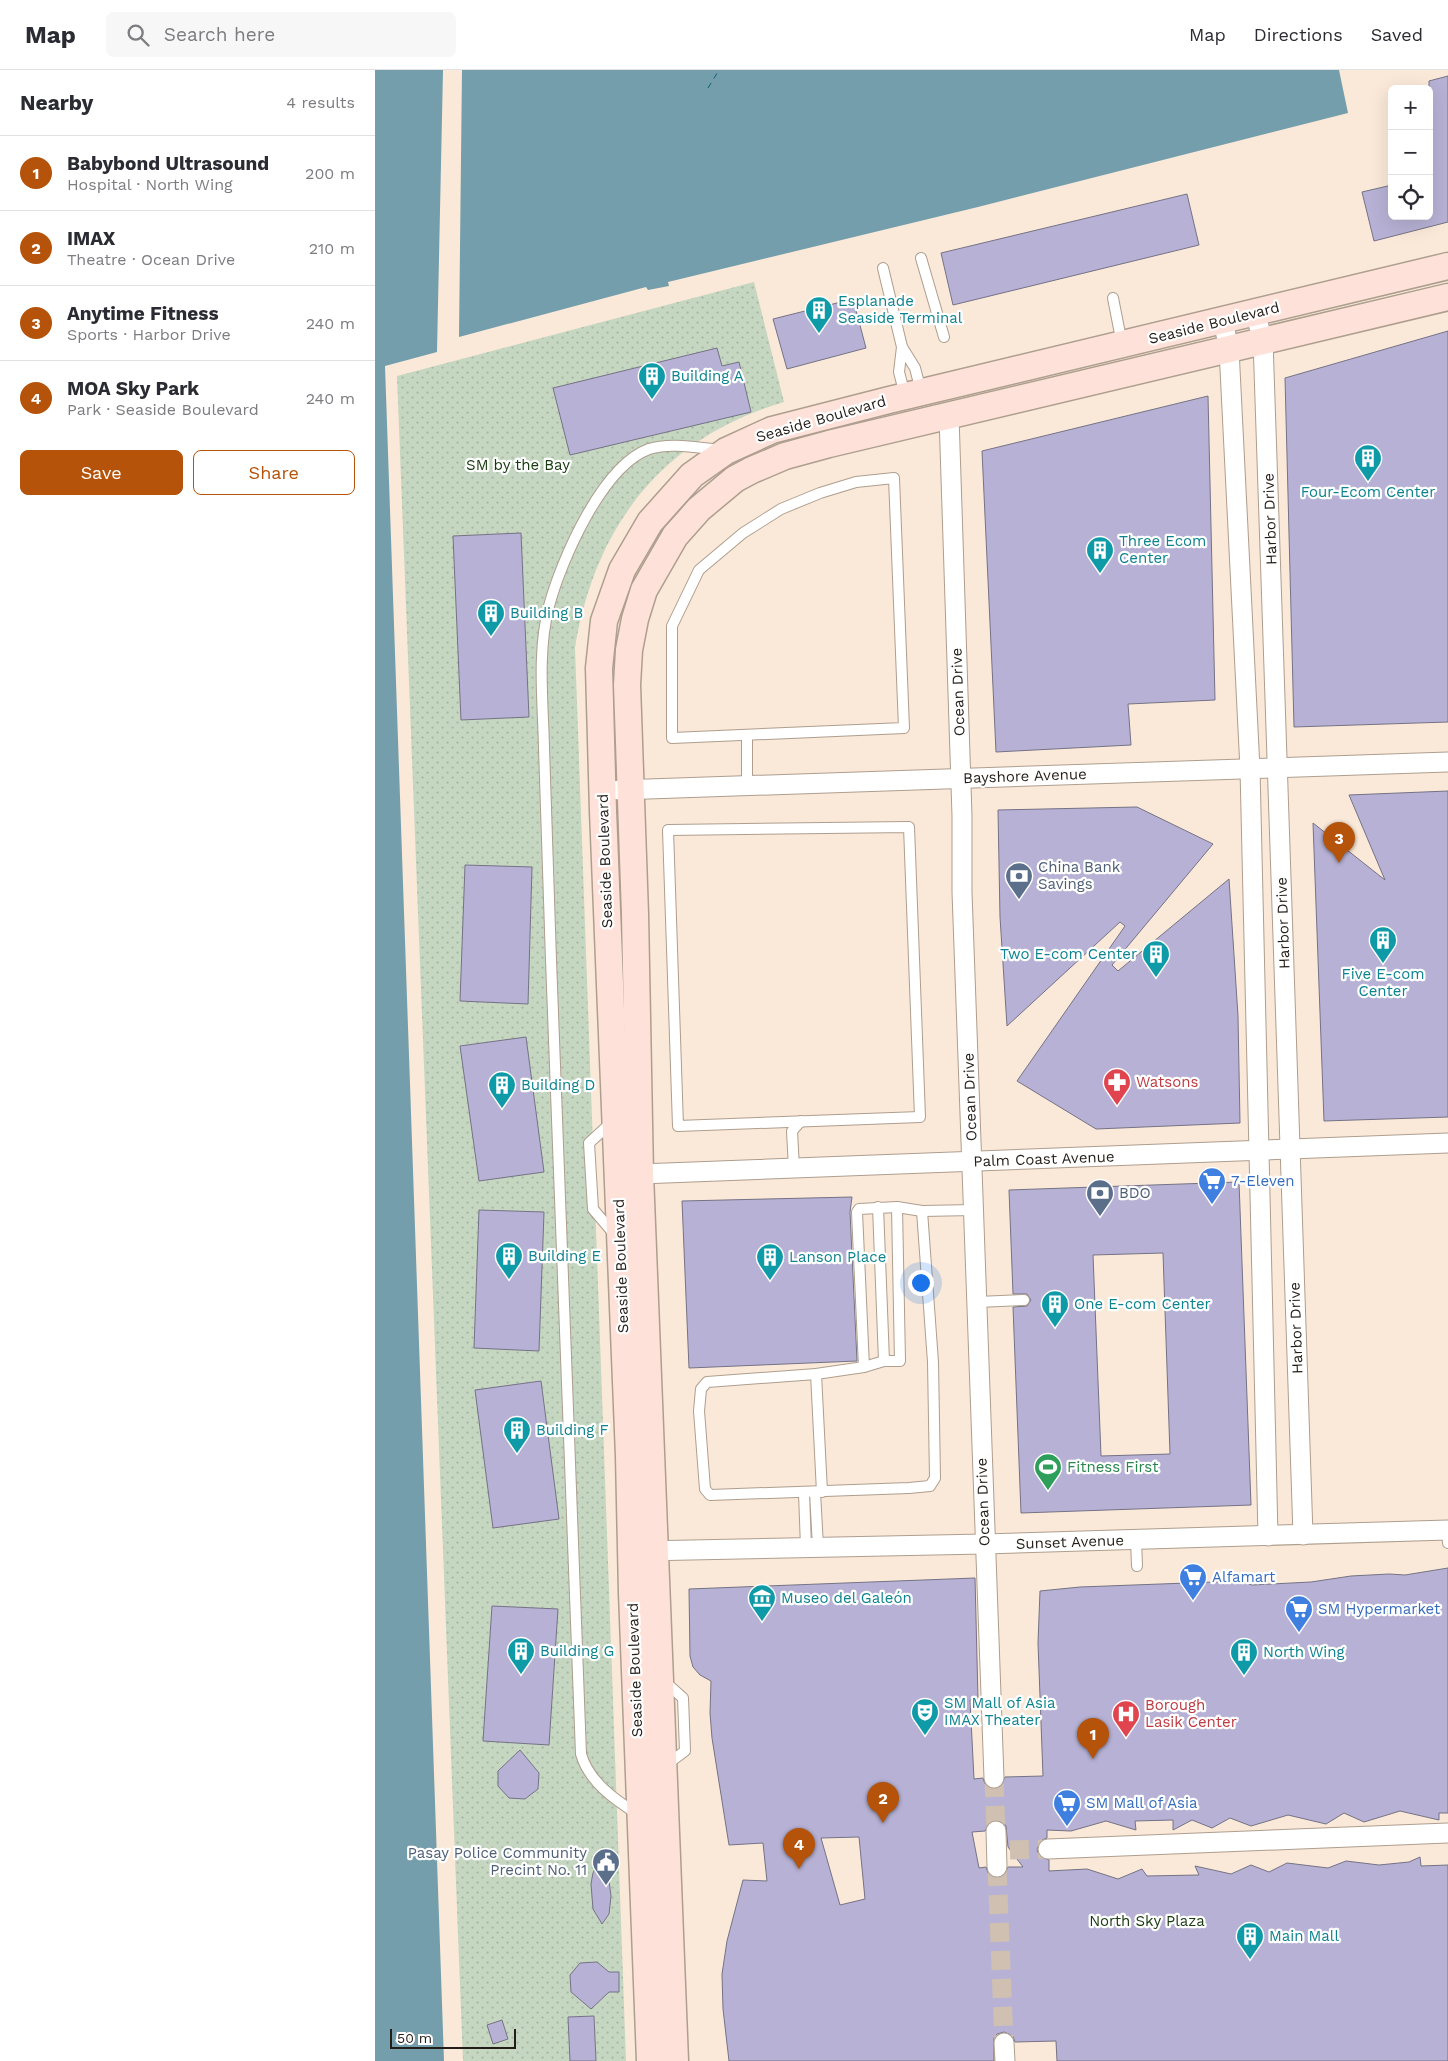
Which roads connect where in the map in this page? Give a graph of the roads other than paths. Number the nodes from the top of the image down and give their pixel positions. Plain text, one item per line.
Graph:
1 (921, 258) dead end
2 (1448, 266) edge
3 (883, 268) dead end
4 (1448, 297) edge
5 (1113, 298) dead end
6 (1255, 313) junction
7 (1223, 321) junction
8 (944, 337) dead end
9 (1263, 340) junction
10 (1122, 345) junction
11 (902, 347) junction
12 (1229, 349) junction
13 (913, 394) junction
14 (949, 416) junction
15 (726, 451) junction
16 (747, 735) junction
17 (1448, 762) edge
18 (1279, 768) junction
19 (1250, 769) junction
20 (961, 778) junction
21 (747, 785) junction
22 (631, 789) junction
23 (603, 790) junction
24 (801, 1121) junction
25 (1448, 1143) edge
26 (1290, 1149) junction
27 (1261, 1150) junction
28 (972, 1161) junction
29 (794, 1168) junction
30 (640, 1174) junction
31 (878, 1207) junction
32 (897, 1207) junction
33 (923, 1210) junction
34 (973, 1210) junction
35 (1024, 1300) dead end
36 (977, 1302) junction
37 (884, 1361) junction
38 (864, 1367) junction
39 (817, 1374) junction
40 (819, 1492) junction
41 (804, 1493) junction
42 (1303, 1535) junction
43 (1448, 1535) edge
44 (1268, 1536) junction
45 (1136, 1540) junction
46 (984, 1544) junction
47 (812, 1547) junction
48 (643, 1551) junction
49 (1137, 1566) dead end
50 (994, 1778) tunnel mouth
51 (641, 1816) junction
52 (996, 1831) tunnel mouth
53 (1448, 1833) edge
54 (1048, 1848) tunnel mouth
55 (1001, 1856) tunnel mouth
56 (650, 2061) edge
57 (675, 2061) edge

1 - 8 lane
2 - 6 street, Seaside Boulevard
3 - 11 lane
4 - 9 street, Seaside Boulevard
5 - 10 lane
6 - 7 street, Seaside Boulevard
6 - 9 street, Harbor Drive
7 - 10 street, Seaside Boulevard
7 - 12 street, Harbor Drive
9 - 12 street, Seaside Boulevard
9 - 18 street, Harbor Drive
10 - 13 street, Seaside Boulevard
11 - 13 lane
11 - 13 lane
12 - 14 street, Seaside Boulevard
12 - 19 street, Harbor Drive
13 - 15 street, Seaside Boulevard
14 - 20 street, Ocean Drive
14 - 22 street, Seaside Boulevard
15 - 23 street, Seaside Boulevard
15 - 51 lane
16 - 16 lane
16 - 21 lane
17 - 18 street, Bayshore Avenue
18 - 19 street, Bayshore Avenue
18 - 26 street, Harbor Drive
19 - 20 street, Bayshore Avenue
19 - 27 street, Harbor Drive
20 - 21 street, Bayshore Avenue
20 - 28 street, Ocean Drive
21 - 22 street, Bayshore Avenue
22 - 23 street, Bayshore Avenue
22 - 30 street, Seaside Boulevard
23 - 48 street, Seaside Boulevard
24 - 24 lane
24 - 29 lane
25 - 26 street, Palm Coast Avenue
26 - 27 street, Palm Coast Avenue
26 - 42 street, Harbor Drive
27 - 28 street, Palm Coast Avenue
27 - 44 street, Harbor Drive
28 - 29 street, Palm Coast Avenue
28 - 34 street, Ocean Drive
29 - 30 street, Palm Coast Avenue
30 - 48 street, Seaside Boulevard
31 - 32 lane
31 - 37 lane
31 - 38 lane
32 - 33 lane
32 - 37 lane
33 - 34 lane
33 - 40 lane
34 - 36 street, Ocean Drive
35 - 36 lane
36 - 46 street, Ocean Drive
37 - 38 lane
38 - 39 lane
39 - 40 lane
39 - 41 lane
40 - 41 lane
40 - 47 lane
41 - 47 lane
42 - 43 street, Sunset Avenue
42 - 44 street, Sunset Avenue
44 - 45 street, Sunset Avenue
45 - 46 street, Sunset Avenue
45 - 49 lane
46 - 47 street, Sunset Avenue
46 - 50 street, Ocean Drive
47 - 48 street, Sunset Avenue
48 - 51 street, Seaside Boulevard
48 - 57 street, Seaside Boulevard
51 - 56 street, Seaside Boulevard
52 - 55 street
53 - 54 street

